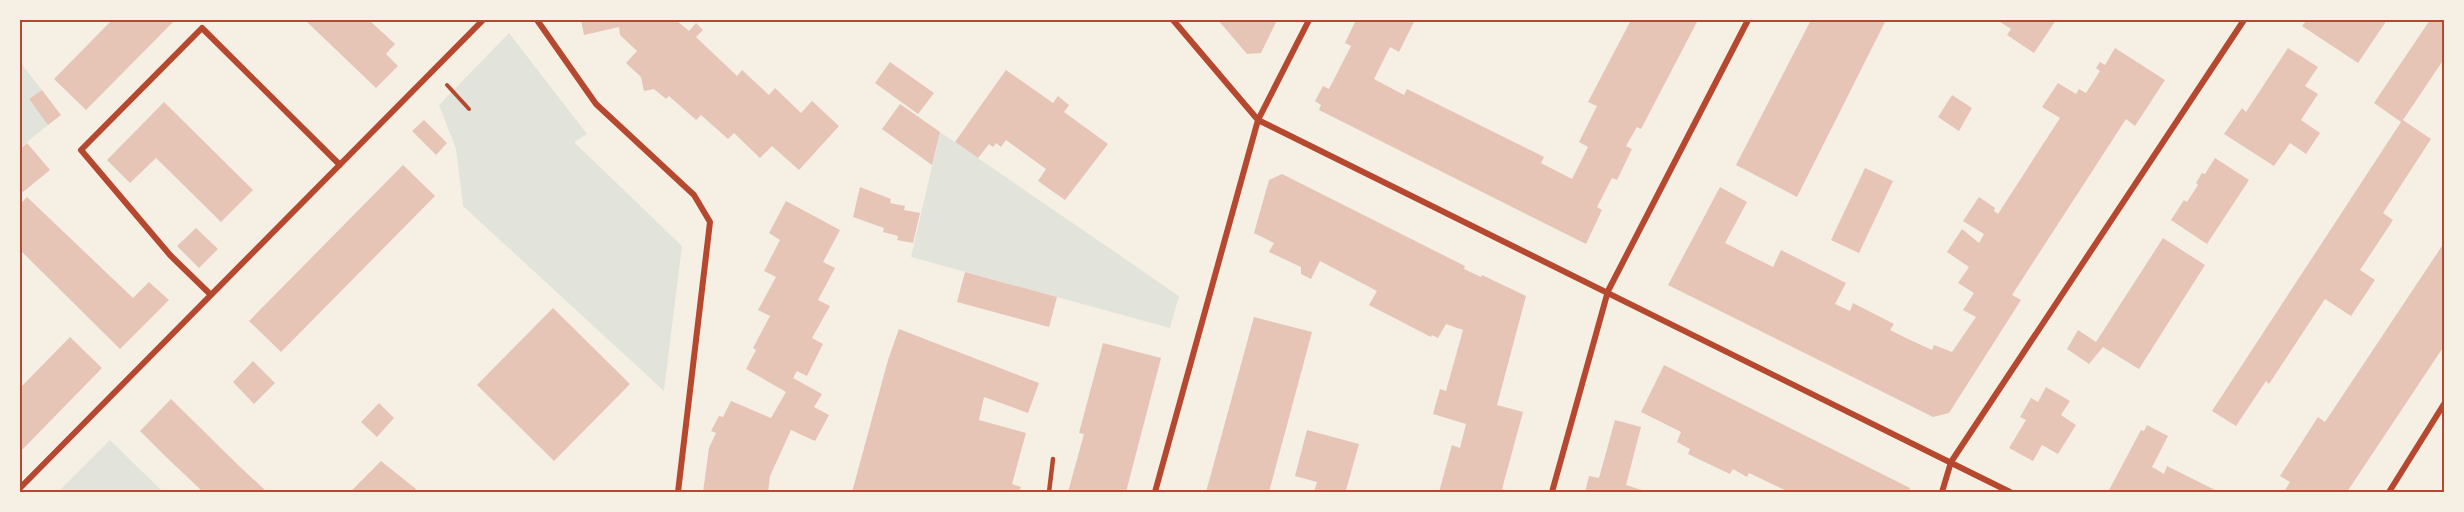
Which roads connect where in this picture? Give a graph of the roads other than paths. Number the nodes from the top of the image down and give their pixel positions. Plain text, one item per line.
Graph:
1 (483, 20) edge
2 (537, 20) edge
3 (1173, 20) edge
4 (1309, 20) edge
5 (1748, 20) edge
6 (2244, 20) edge
7 (1258, 120) junction
8 (340, 165) junction
9 (1608, 291) junction
10 (211, 295) junction
11 (2445, 404) edge
12 (1053, 459) dead end
13 (1951, 462) junction
14 (20, 488) edge
15 (678, 492) edge
16 (1049, 492) edge
17 (1155, 492) edge
18 (1552, 492) edge
19 (1942, 492) edge
20 (2010, 492) edge
21 (2389, 492) edge

1 - 8 street
2 - 15 street
3 - 7 street
4 - 7 street
5 - 9 street
6 - 13 street
7 - 9 street
7 - 17 street
8 - 10 street
8 - 10 street
9 - 13 street
9 - 18 street
10 - 14 street
11 - 21 street
12 - 16 lane
13 - 19 street
13 - 20 street

